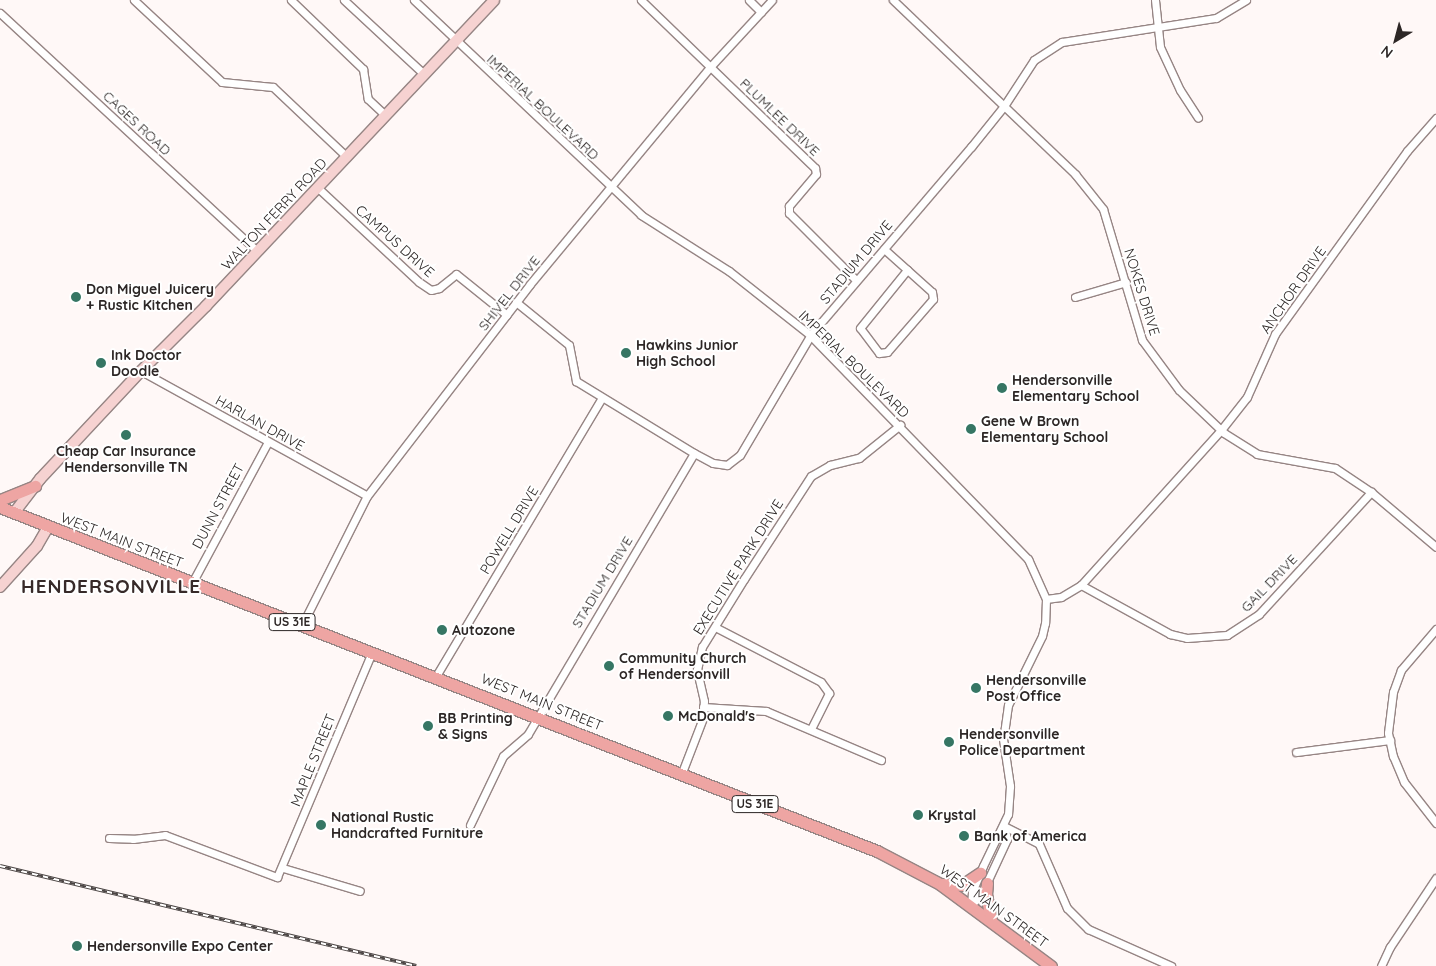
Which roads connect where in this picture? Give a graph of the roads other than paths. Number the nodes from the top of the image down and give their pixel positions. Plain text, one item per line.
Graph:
1 (134, 0) edge
2 (291, 0) edge
3 (344, 0) edge
4 (414, 0) edge
5 (494, 0) edge
6 (641, 0) edge
7 (654, 0) edge
8 (749, 0) edge
9 (772, 0) edge
10 (893, 0) edge
11 (1154, 0) edge
12 (1246, 0) edge
13 (648, 7) junction
14 (761, 12) junction
15 (0, 13) edge
16 (1157, 27) junction
17 (455, 41) junction
18 (710, 67) junction
19 (424, 74) junction
20 (1004, 106) junction
21 (385, 115) junction
22 (1198, 118) dead end
23 (1436, 118) edge
24 (346, 156) junction
25 (317, 186) junction
26 (611, 188) junction
27 (884, 249) junction
28 (257, 251) junction
29 (907, 270) junction
30 (856, 280) junction
31 (1126, 282) junction
32 (1076, 296) dead end
33 (516, 302) junction
34 (507, 315) junction
35 (810, 335) junction
36 (140, 371) junction
37 (602, 398) junction
38 (900, 425) junction
39 (1221, 430) junction
40 (268, 442) junction
41 (694, 452) junction
42 (35, 486) junction
43 (1371, 492) junction
44 (368, 496) junction
45 (0, 500) edge
46 (0, 507) edge
47 (14, 513) junction
48 (48, 528) junction
49 (1436, 547) edge
50 (192, 583) junction
51 (1081, 585) junction
52 (0, 587) edge
53 (1046, 599) junction
54 (302, 625) junction
55 (715, 627) junction
56 (1436, 629) edge
57 (372, 652) junction
58 (436, 676) junction
59 (703, 707) junction
60 (536, 716) junction
61 (811, 728) junction
62 (1390, 740) junction
63 (1296, 752) dead end
64 (881, 760) dead end
65 (681, 775) junction
66 (1436, 823) edge
67 (470, 825) dead end
68 (1004, 826) junction
69 (109, 838) dead end
70 (283, 868) junction
71 (980, 873) junction
72 (1436, 878) edge
73 (987, 883) junction
74 (940, 884) junction
75 (360, 891) dead end
76 (971, 904) junction
77 (991, 920) junction
78 (1050, 966) edge
79 (1171, 966) edge
80 (1381, 966) edge

1 - 24 street
2 - 21 street
3 - 19 street
4 - 17 street, IMPERIAL BOULEVARD
5 - 17 street, WALTON FERRY ROAD
6 - 13 street, PLUMLEE DRIVE
7 - 13 street
8 - 14 street
9 - 14 street, SHIVEL DRIVE
10 - 20 street, NOKES DRIVE
11 - 16 street
12 - 16 street, STADIUM DRIVE
13 - 18 street, PLUMLEE DRIVE
14 - 18 street, SHIVEL DRIVE
15 - 28 street, CAGES ROAD
16 - 20 street, STADIUM DRIVE
16 - 22 street
17 - 19 street, WALTON FERRY ROAD
17 - 26 street, IMPERIAL BOULEVARD
18 - 26 street, SHIVEL DRIVE
18 - 30 street, PLUMLEE DRIVE
19 - 21 street, WALTON FERRY ROAD
20 - 27 street, STADIUM DRIVE
20 - 31 street, NOKES DRIVE
21 - 24 street, WALTON FERRY ROAD
23 - 39 street, ANCHOR DRIVE
24 - 25 street, WALTON FERRY ROAD
25 - 28 street, WALTON FERRY ROAD
25 - 34 street, CAMPUS DRIVE
26 - 33 street, SHIVEL DRIVE
26 - 35 street, IMPERIAL BOULEVARD
27 - 29 street
27 - 30 street, STADIUM DRIVE
28 - 36 street, WALTON FERRY ROAD
29 - 29 street
30 - 35 street, STADIUM DRIVE
31 - 32 street
31 - 39 street, NOKES DRIVE
33 - 34 street, SHIVEL DRIVE
33 - 37 street
34 - 44 street, SHIVEL DRIVE
35 - 38 street, IMPERIAL BOULEVARD
35 - 41 street, STADIUM DRIVE
36 - 40 street, HARLAN DRIVE
36 - 42 street, WALTON FERRY ROAD
37 - 41 street
37 - 58 street, POWELL DRIVE
38 - 53 street, IMPERIAL BOULEVARD
38 - 55 street, EXECUTIVE PARK DRIVE
39 - 43 street, NOKES DRIVE
39 - 51 street, ANCHOR DRIVE
40 - 44 street, HARLAN DRIVE
40 - 50 street, DUNN STREET
41 - 60 street, STADIUM DRIVE
42 - 45 main road
42 - 47 street, WALTON FERRY ROAD
43 - 49 street, NOKES DRIVE
43 - 51 street, GAIL DRIVE
44 - 54 street, SHIVEL DRIVE
46 - 47 main road, WEST MAIN STREET / US 31E
47 - 48 main road, WEST MAIN STREET / US 31E
48 - 50 main road, WEST MAIN STREET / US 31E
48 - 52 street
50 - 54 main road, WEST MAIN STREET / US 31E
51 - 53 street, ANCHOR DRIVE
53 - 68 street
54 - 57 main road, WEST MAIN STREET / US 31E
55 - 59 street, EXECUTIVE PARK DRIVE
55 - 61 street
56 - 62 street
57 - 58 main road, WEST MAIN STREET / US 31E
57 - 70 street, MAPLE STREET
58 - 60 main road, WEST MAIN STREET / US 31E
59 - 61 street
59 - 65 street, EXECUTIVE PARK DRIVE
60 - 65 main road, WEST MAIN STREET / US 31E
60 - 67 street, STADIUM DRIVE
61 - 64 street
62 - 63 street
62 - 66 street
65 - 74 main road, WEST MAIN STREET / US 31E
68 - 71 street
68 - 73 street
68 - 79 street
69 - 70 street, MAPLE STREET
70 - 75 street
71 - 74 main road
71 - 76 street
72 - 80 street
73 - 76 street
73 - 77 main road
74 - 76 main road, WEST MAIN STREET / US 31E
76 - 77 main road, WEST MAIN STREET / US 31E
77 - 78 main road, WEST MAIN STREET / US 31E

